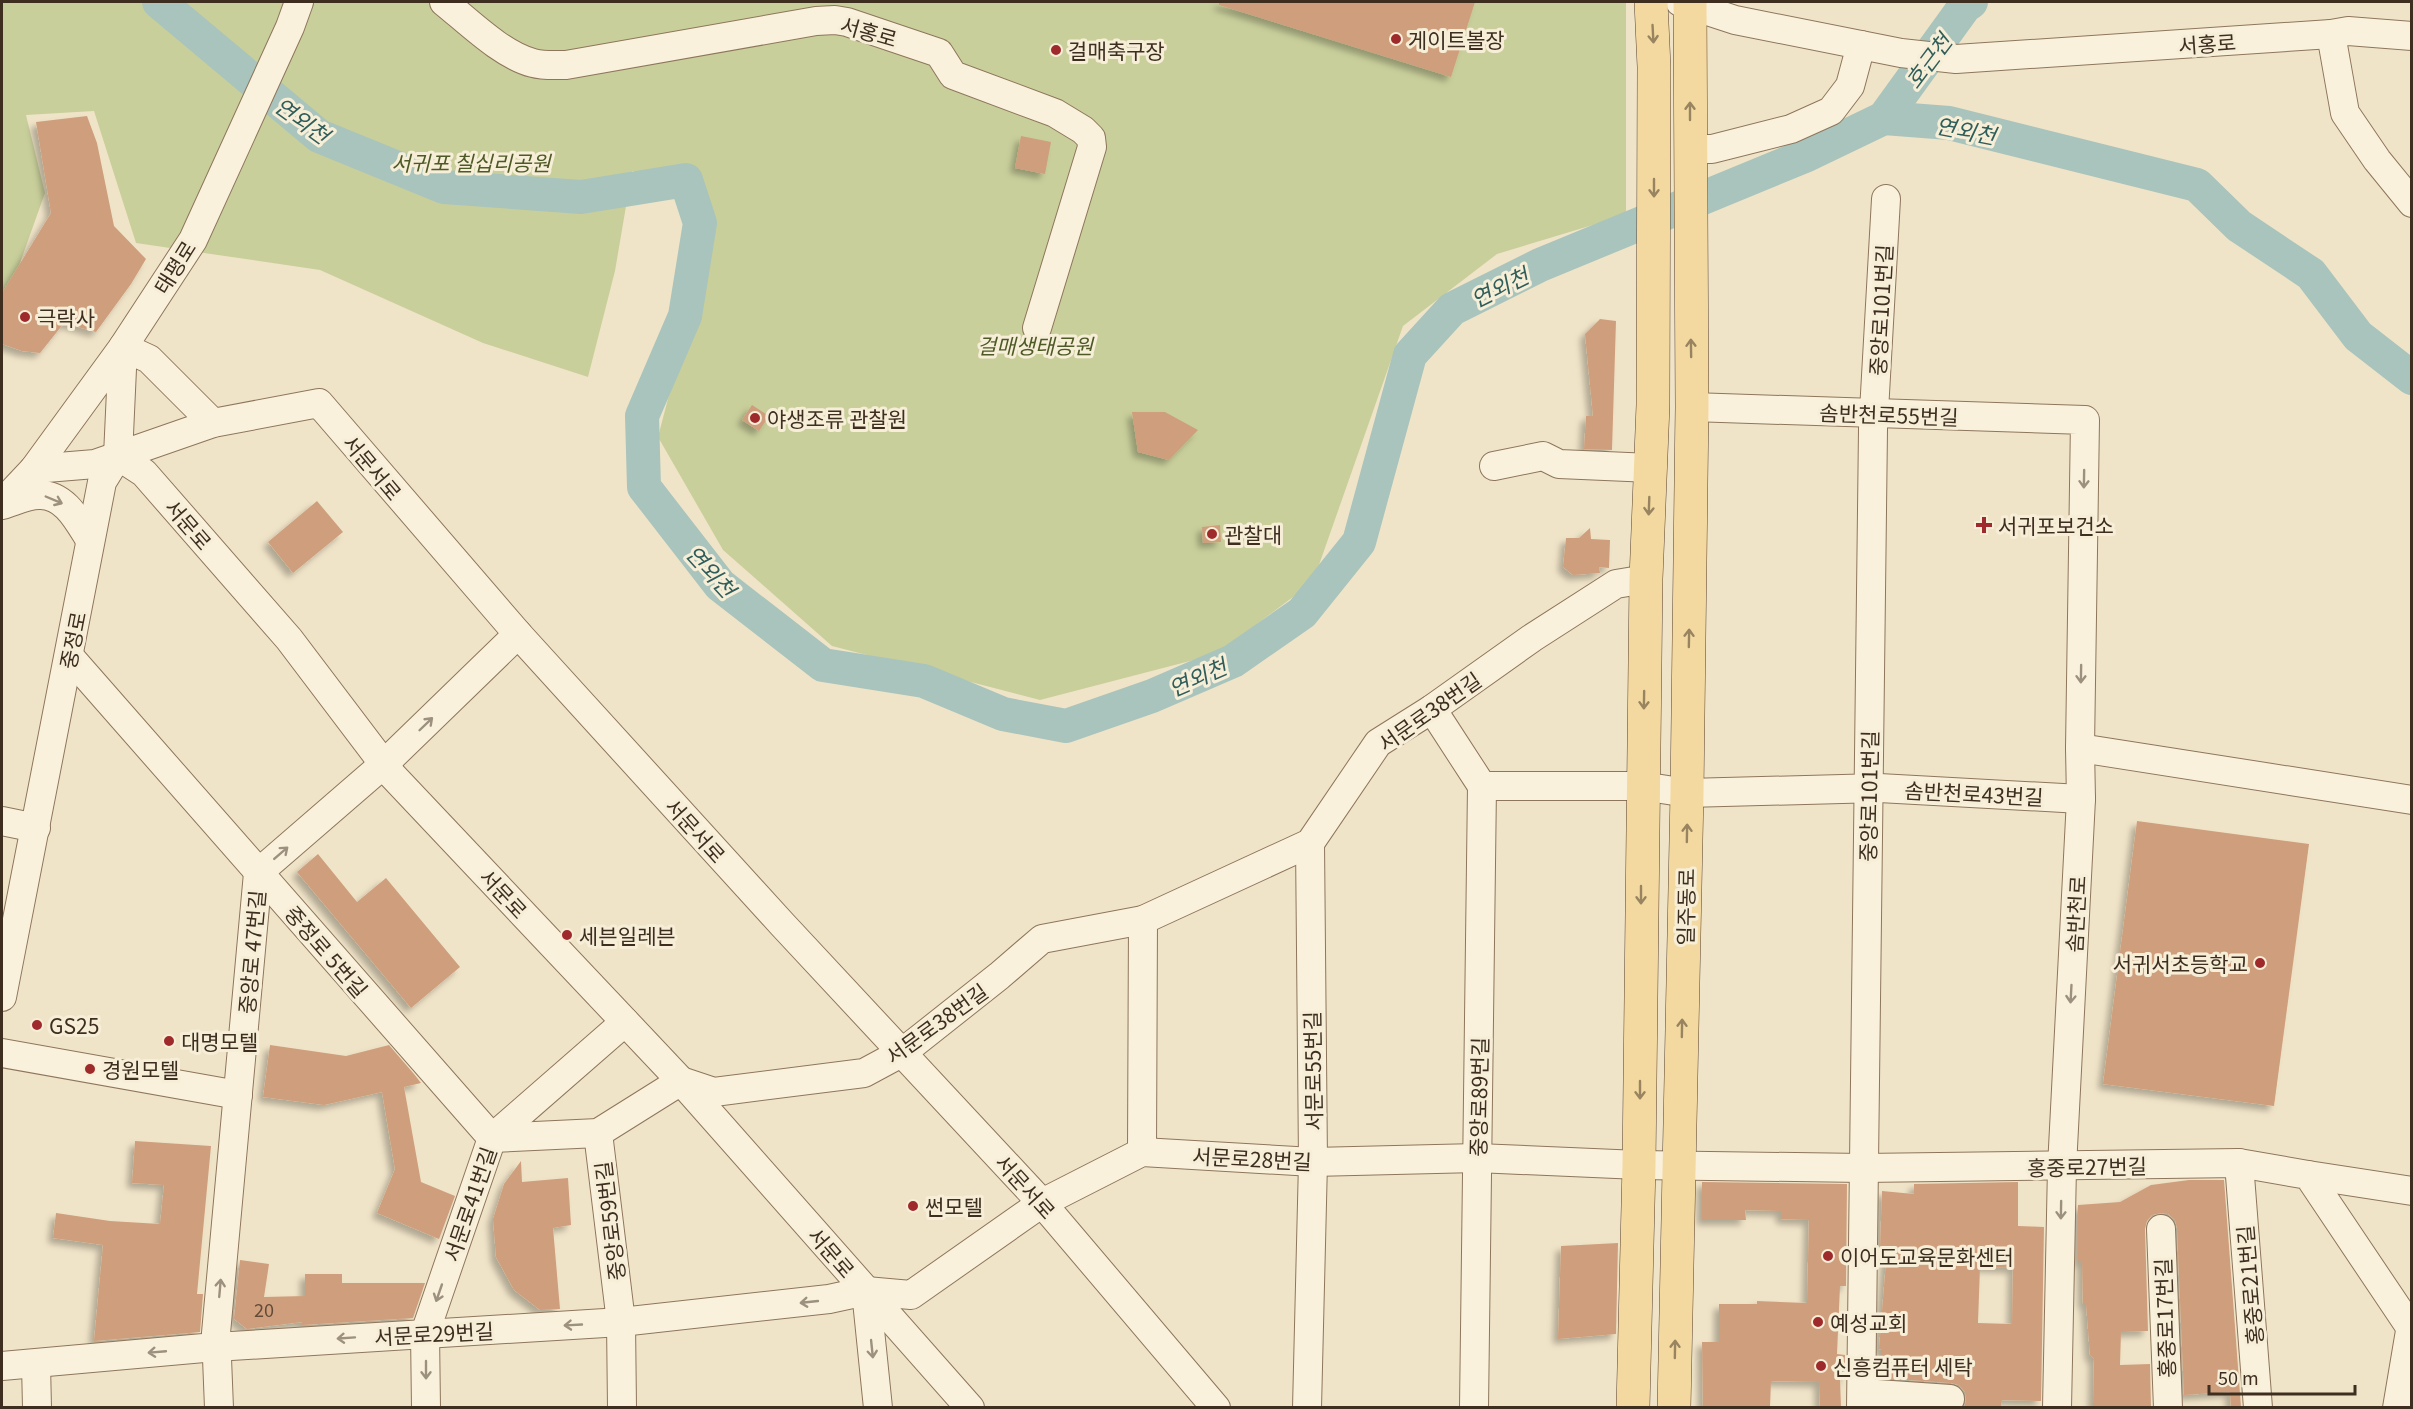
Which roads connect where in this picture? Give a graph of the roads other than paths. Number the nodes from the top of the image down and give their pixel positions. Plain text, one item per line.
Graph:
1 (444, 2) edge
2 (1651, 2) edge
3 (1687, 3) edge
4 (295, 14) edge
5 (2331, 34) junction
6 (2412, 36) edge
7 (1861, 45) junction
8 (1690, 150) junction
9 (1886, 199) dead end
10 (2412, 202) edge
11 (1037, 328) dead end
12 (123, 347) junction
13 (1692, 407) junction
14 (1874, 413) junction
15 (2085, 420) joint
16 (213, 423) junction
17 (118, 456) junction
18 (1494, 466) dead end
19 (1651, 468) junction
20 (34, 469) junction
21 (2, 504) edge
22 (90, 540) junction
23 (1646, 579) junction
24 (518, 634) junction
25 (69, 656) junction
26 (1432, 709) junction
27 (2080, 748) junction
28 (384, 764) junction
29 (1482, 786) junction
30 (1642, 786) junction
31 (1868, 788) junction
32 (1688, 793) junction
33 (2081, 799) junction
34 (2412, 800) edge
35 (2, 821) edge
36 (36, 828) junction
37 (1310, 843) junction
38 (258, 873) junction
39 (1143, 920) junction
40 (2, 997) edge
41 (625, 1022) junction
42 (903, 1052) junction
43 (2, 1053) edge
44 (681, 1081) junction
45 (238, 1095) junction
46 (598, 1132) junction
47 (492, 1138) junction
48 (1142, 1152) junction
49 (1477, 1158) junction
50 (1313, 1162) junction
51 (2239, 1163) junction
52 (1639, 1165) junction
53 (1679, 1166) junction
54 (2062, 1167) junction
55 (1863, 1168) junction
56 (2308, 1175) junction
57 (2412, 1191) edge
58 (1042, 1203) junction
59 (2161, 1229) dead end
60 (866, 1291) junction
61 (621, 1322) junction
62 (2411, 1326) edge
63 (425, 1333) junction
64 (215, 1347) junction
65 (36, 1364) junction
66 (2, 1366) edge
67 (1950, 1399) dead end
68 (1862, 1400) edge
69 (37, 1407) edge
70 (219, 1407) edge
71 (426, 1407) edge
72 (622, 1407) edge
73 (878, 1407) edge
74 (970, 1407) edge
75 (1216, 1407) edge
76 (1307, 1407) edge
77 (1474, 1407) edge
78 (1633, 1407) edge
79 (1674, 1407) edge
80 (2058, 1407) edge
81 (2168, 1407) edge
82 (2258, 1407) edge
83 (2397, 1407) edge

1 - 11 street, 서홍로
2 -> 19 main road, 일주동로
3 - 7 street
8 -> 3 main road, 일주동로
4 - 12 street, 태평로
5 - 6 street, 서홍로
5 - 7 street, 서홍로
5 - 10 street
7 - 8 street
13 -> 8 main road, 일주동로
9 - 14 street, 중앙로101번길
12 - 16 street
12 - 17 street
12 - 20 street, 태평로
13 - 14 street, 솜반천로55번길
32 -> 13 main road, 일주동로
14 - 15 street, 솜반천로55번길
14 - 31 street, 중앙로101번길
15 -> 27 street, 솜반천로
16 - 17 street, 서문서로
16 - 24 street, 서문서로
17 - 20 street, 서문서로
17 - 22 street, 중정로
17 - 28 street, 서문로
18 - 19 street
19 -> 23 main road, 일주동로
20 - 21 street, 태평로
21 -> 22 street
22 - 25 street, 중정로
23 - 26 street, 서문로38번길
23 -> 30 main road, 일주동로
28 -> 24 street, 중앙로 47번길
24 - 42 street, 서문서로
25 - 36 street, 중정로
25 - 38 street, 중정로 5번길
26 - 29 street
26 - 37 street, 서문로38번길
27 - 33 street, 솜반천로
27 - 34 street
38 -> 28 street, 중앙로 47번길
28 - 41 street, 서문로
29 - 30 street
29 - 49 street, 중앙로89번길
30 - 32 street, 솜반천로43번길
30 -> 52 main road, 일주동로
31 - 32 street, 솜반천로43번길
31 - 33 street, 솜반천로43번길
31 - 55 street, 중앙로101번길
53 -> 32 main road, 일주동로
33 -> 54 street, 솜반천로
35 - 36 street
36 - 40 street, 중정로
37 - 39 street, 서문로38번길
37 - 50 street, 서문로55번길
38 - 45 street, 중앙로 47번길
38 - 47 street, 중정로 5번길
39 - 42 street, 서문로38번길
39 - 48 street
41 - 44 street, 서문로
41 - 47 street, 서문로41번길
42 - 44 street, 서문로38번길
42 - 58 street, 서문서로
43 - 45 street
44 - 46 street, 중앙로59번길
44 - 60 street, 서문로
64 -> 45 street, 중앙로 47번길
46 - 47 street
46 - 61 street, 중앙로59번길
47 -> 63 street, 서문로41번길
48 - 50 street, 서문로28번길
48 - 58 street
49 - 50 street, 서문로28번길
49 - 52 street, 서문로28번길
49 - 77 street, 중앙로89번길
50 - 76 street, 서문로55번길
51 - 54 street, 홍중로27번길
51 - 56 street, 홍중로27번길
51 - 82 street, 홍중로21번길
52 - 53 street, 서문로28번길
52 - 78 main road, 일주동로
53 - 55 street, 홍중로27번길
79 -> 53 main road, 일주동로
54 - 55 street, 홍중로27번길
54 -> 80 street, 솜반천로
55 - 68 street, 중앙로101번길
56 - 57 street, 홍중로27번길
56 - 62 street
58 - 60 street
58 - 75 street, 서문서로
59 - 81 street, 홍중로17번길
60 -> 61 street, 서문로29번길
60 -> 73 street
60 - 74 street, 서문로
61 -> 63 street, 서문로29번길
61 - 72 street, 중앙로59번길
62 - 83 street
63 -> 64 street, 서문로29번길
63 -> 71 street, 서문로41번길
64 -> 65 street, 서문로29번길
64 - 70 street, 중앙로 47번길
65 - 66 street, 서문로29번길
65 - 69 street
67 - 68 street, 중앙로101번길

